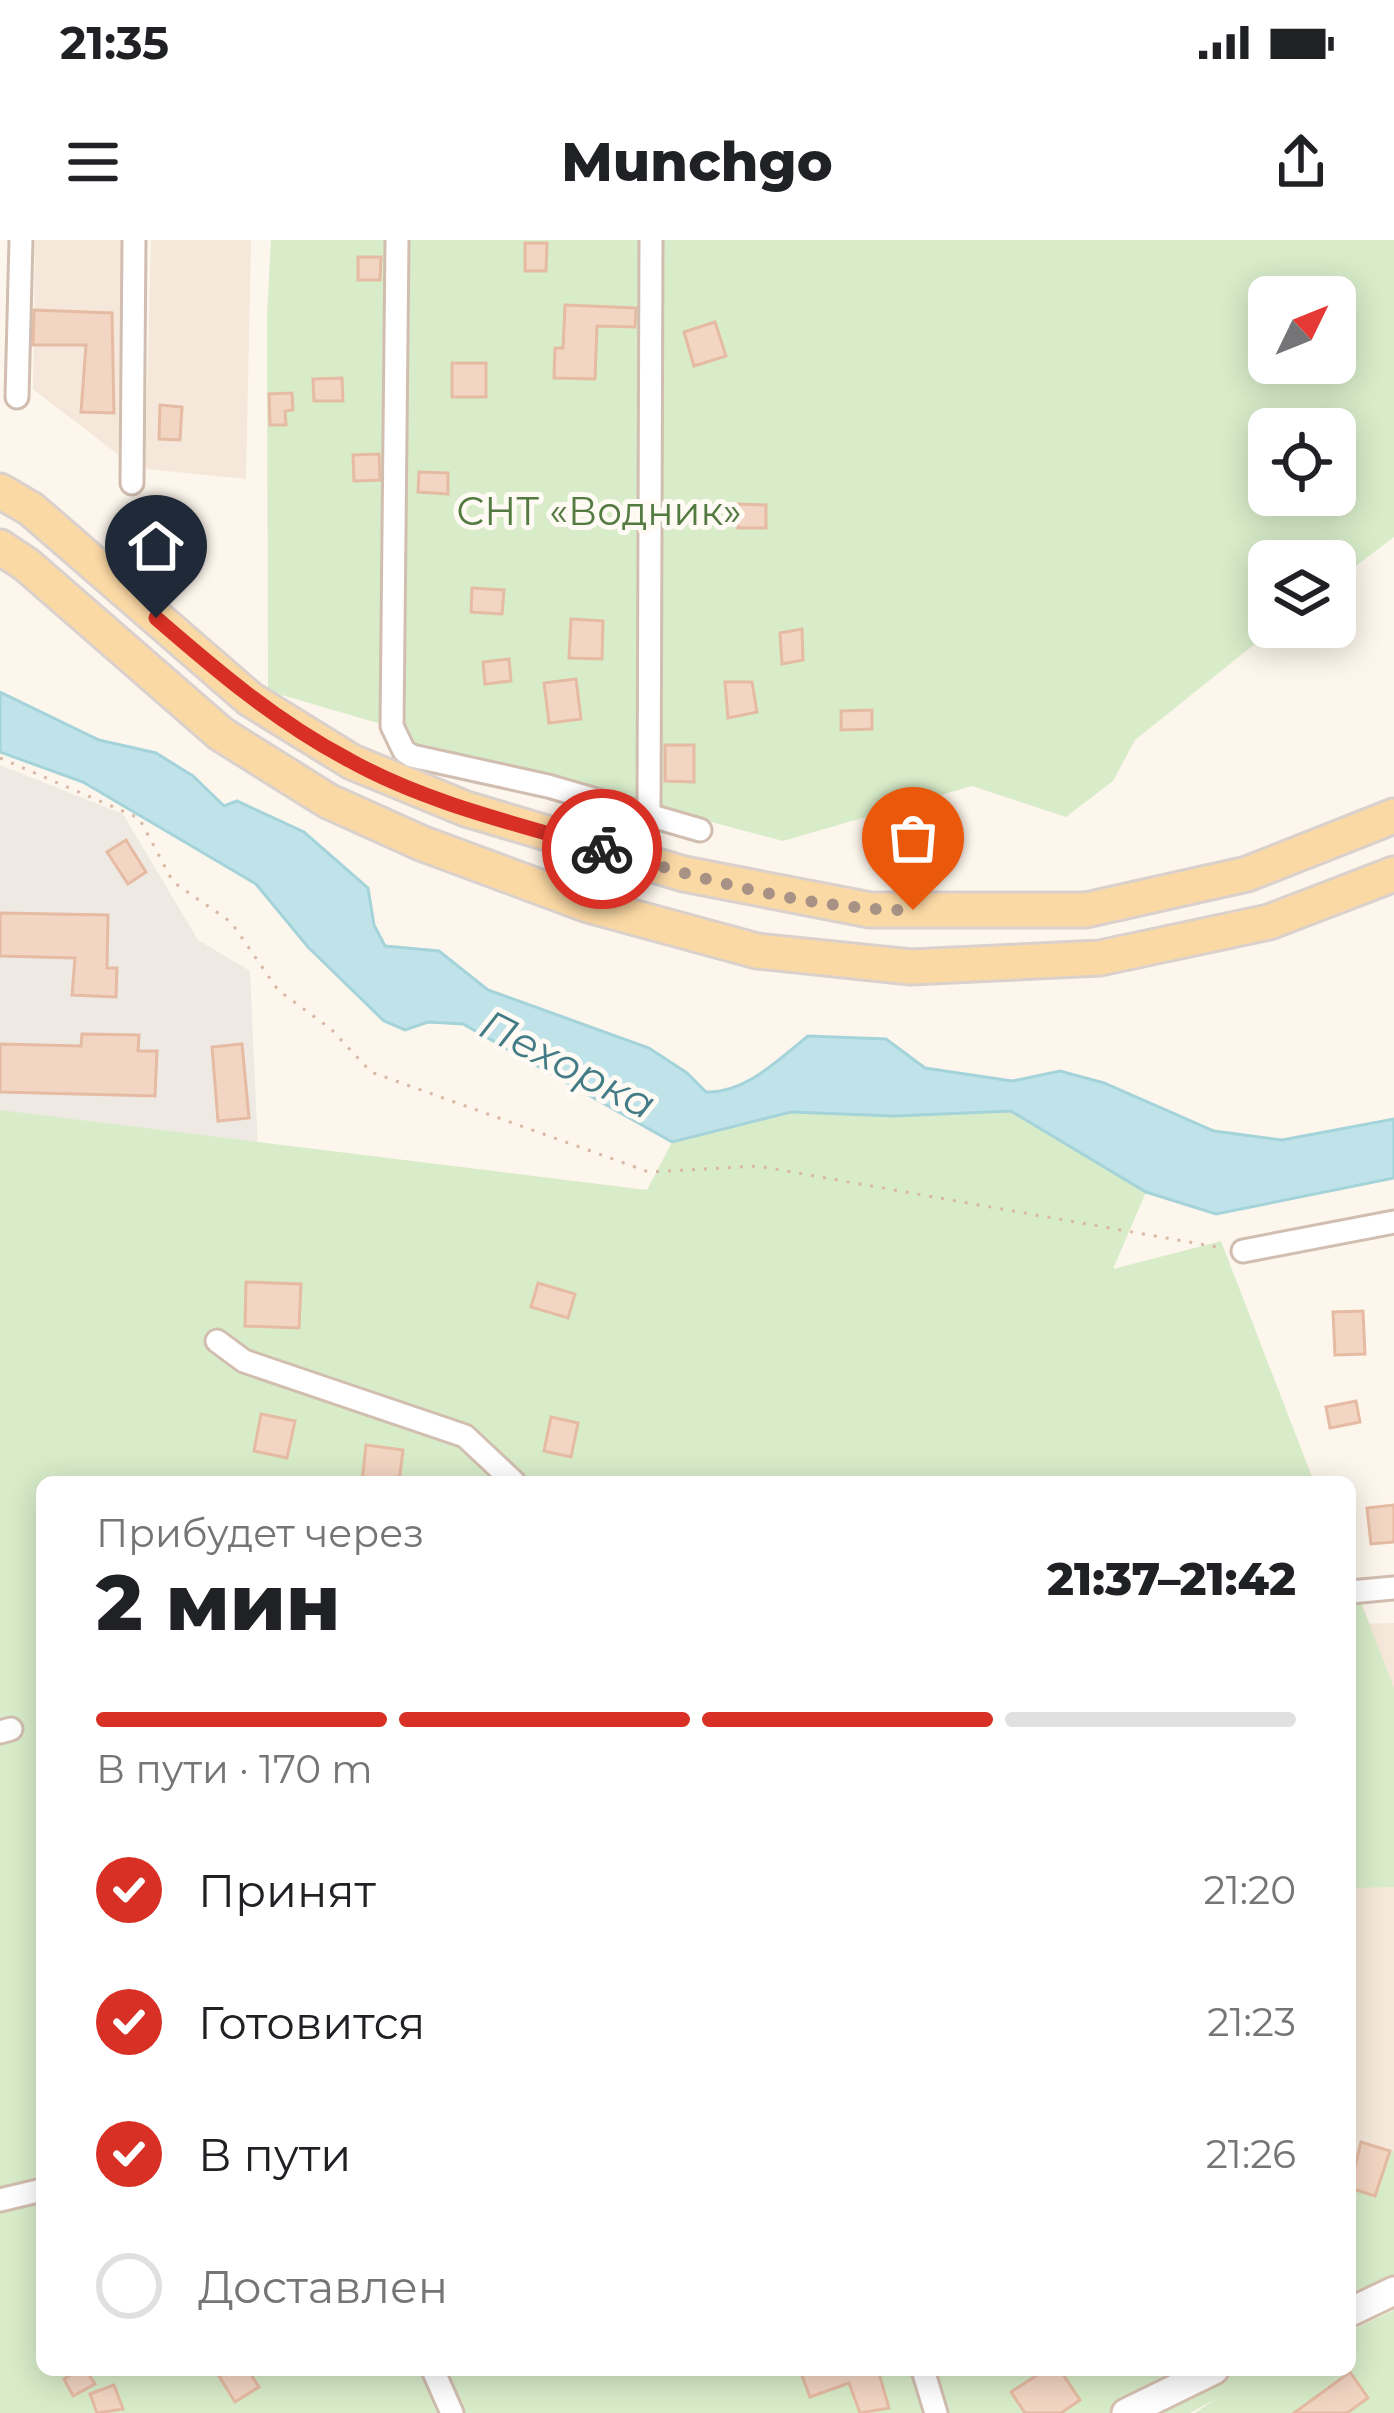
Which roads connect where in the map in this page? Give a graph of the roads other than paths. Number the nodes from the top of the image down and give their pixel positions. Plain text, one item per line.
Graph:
1 (21, 240) edge
2 (134, 240) edge
3 (397, 240) edge
4 (651, 240) edge
5 (17, 397) dead end
6 (133, 483) dead end
7 (0, 490) edge
8 (0, 547) edge
9 (649, 813) junction
10 (1394, 816) edge
11 (700, 830) dead end
12 (1394, 874) edge
13 (1394, 1222) edge
14 (1243, 1251) road end
15 (217, 1341) dead end
16 (508, 1476) edge
17 (1394, 1588) edge
18 (1356, 1591) edge
19 (36, 2191) edge
20 (0, 2200) edge
21 (1394, 2290) edge
22 (1356, 2309) edge
23 (436, 2376) edge
24 (925, 2376) edge
25 (1202, 2376) edge
26 (452, 2413) edge
27 (936, 2413) edge
28 (1126, 2413) edge

1 - 5 street
2 - 6 street
3 - 9 street
4 - 9 street
7 - 10 main road
8 - 12 main road
9 - 11 street
13 - 14 street
15 - 16 street
17 - 18 street
19 - 20 street
21 - 22 main road
23 - 26 street
24 - 27 street
25 - 28 main road

